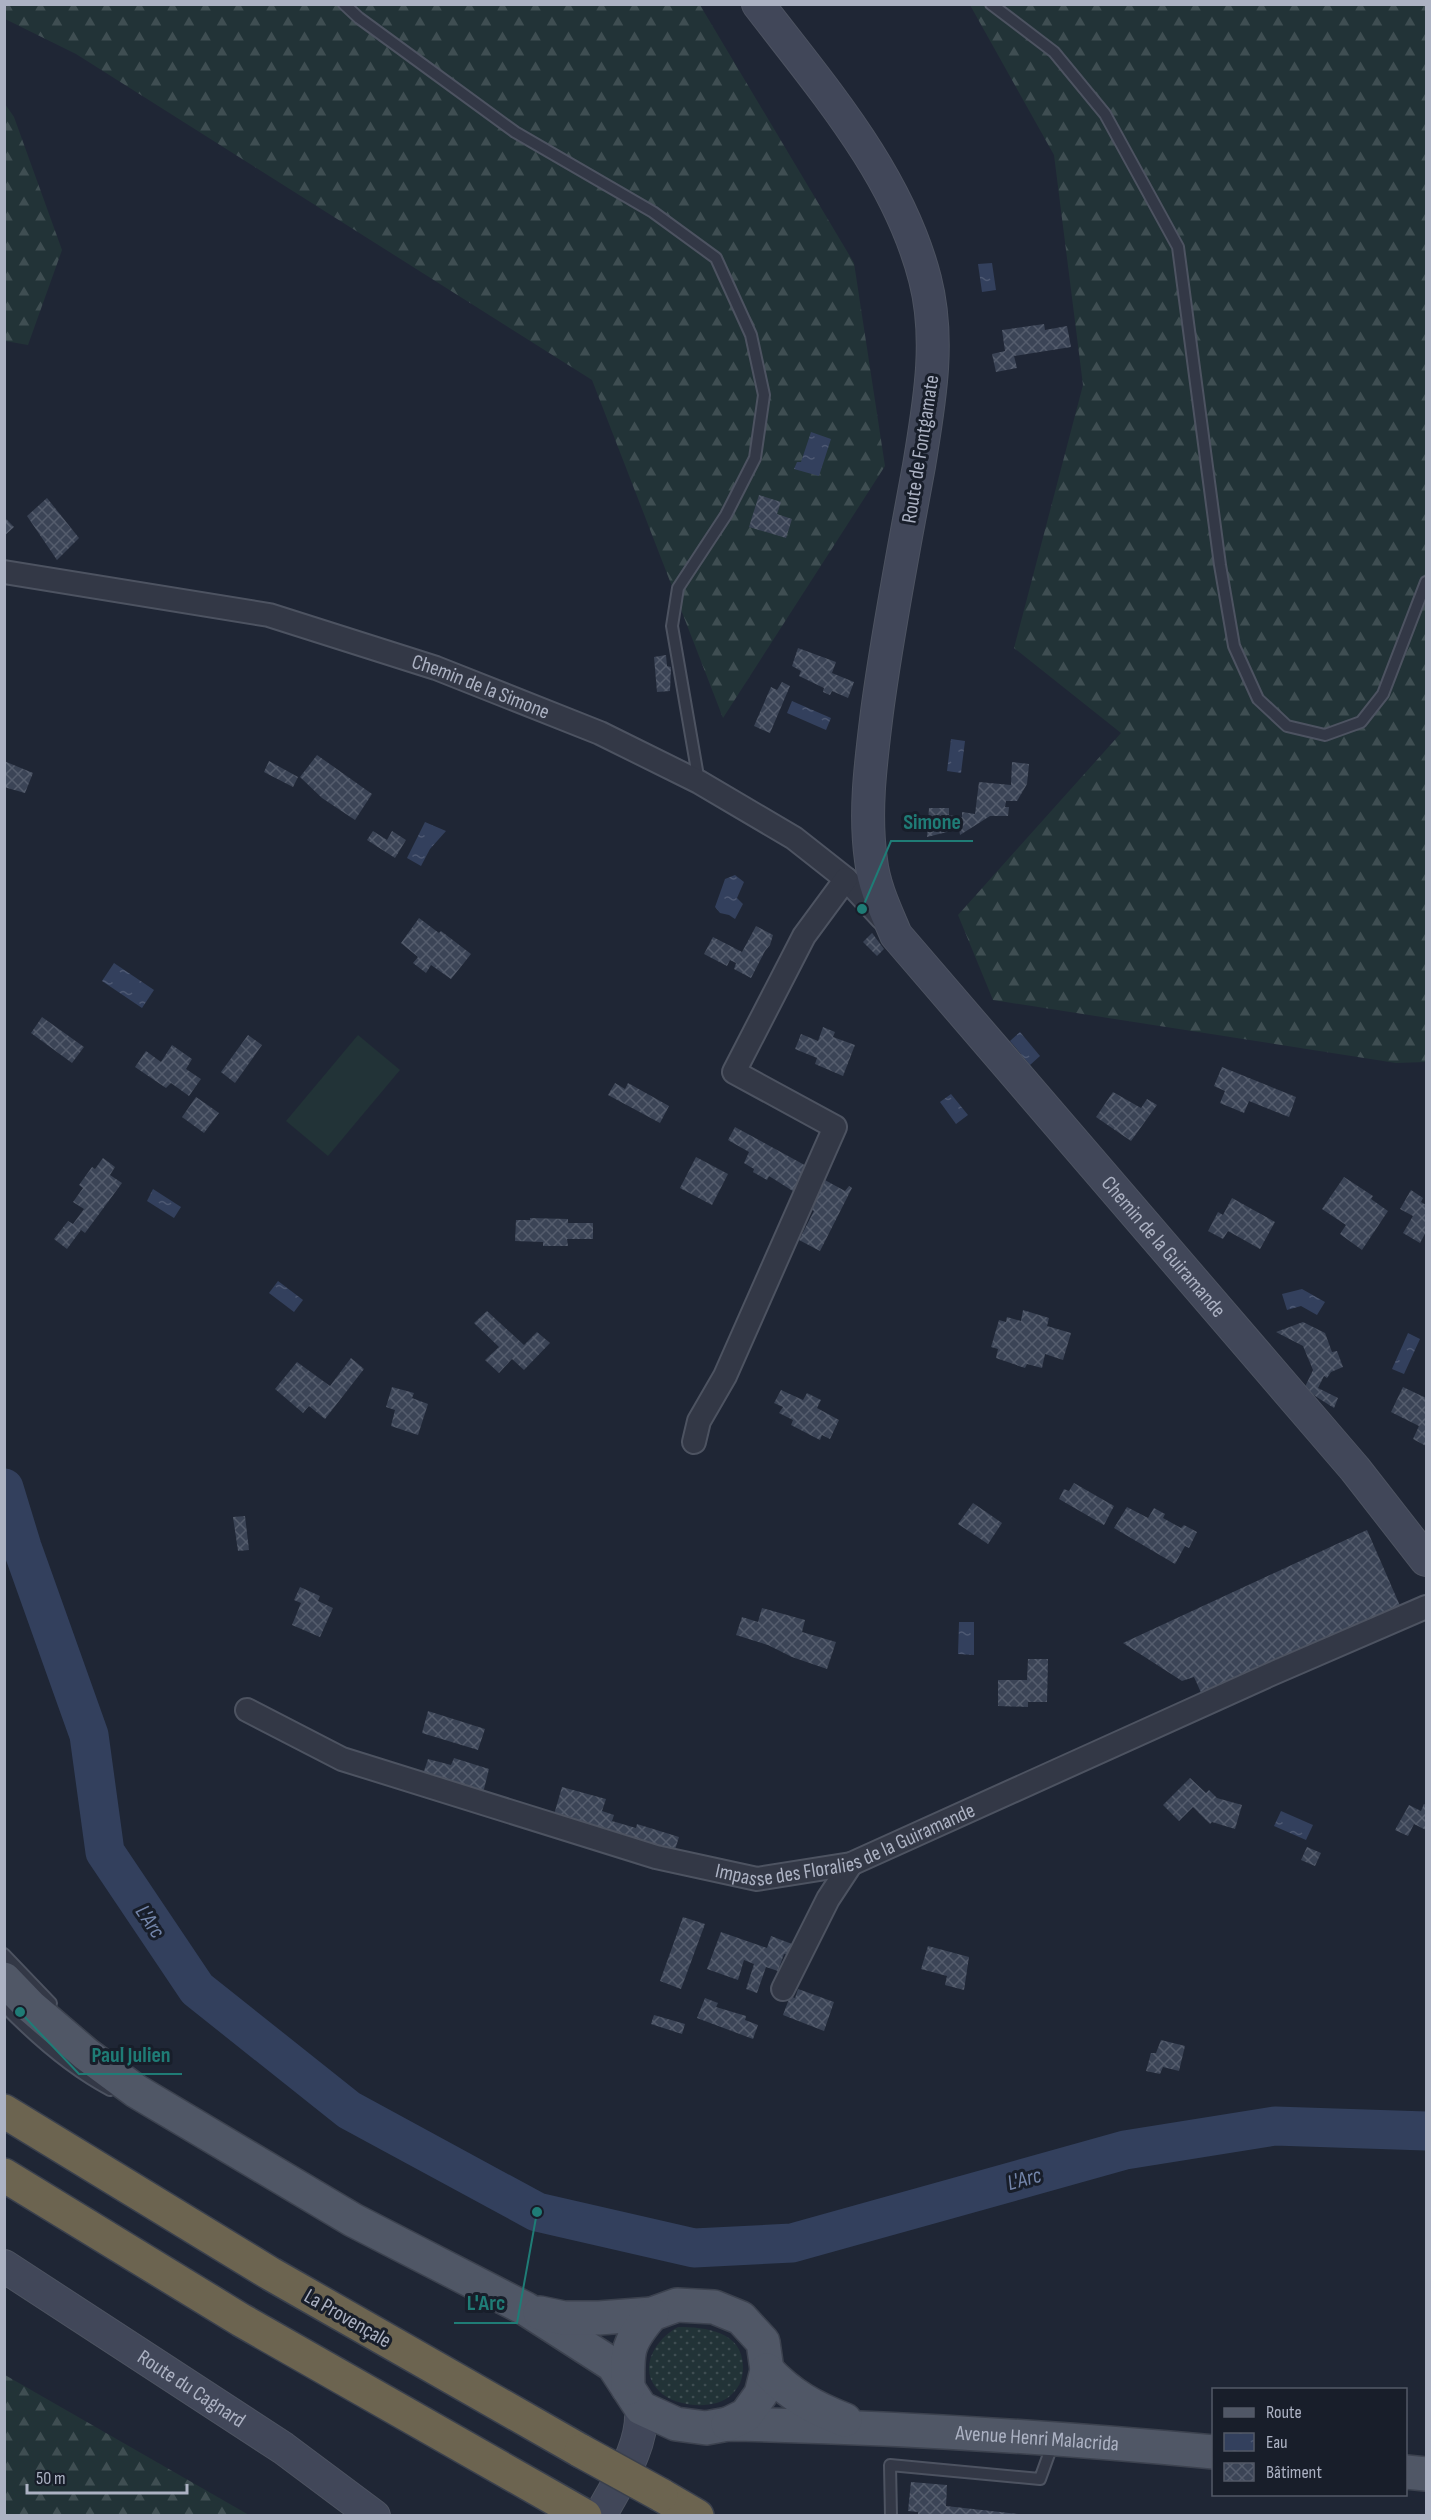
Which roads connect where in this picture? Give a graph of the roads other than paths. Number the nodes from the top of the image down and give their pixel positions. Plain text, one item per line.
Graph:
1 (344, 4) edge
2 (758, 4) edge
3 (991, 4) edge
4 (4, 572) edge
5 (1426, 582) edge
6 (699, 782) junction
7 (846, 879) junction
8 (896, 935) junction
9 (694, 1442) dead end
10 (1426, 1560) edge
11 (1426, 1607) edge
12 (247, 1710) dead end
13 (851, 1864) junction
14 (4, 1954) edge
15 (4, 1979) edge
16 (783, 1989) dead end
17 (4, 2006) edge
18 (58, 2010) dead end
19 (133, 2074) dead end
20 (4, 2111) edge
21 (178, 2114) junction
22 (4, 2175) edge
23 (4, 2266) edge
24 (526, 2309) junction
25 (652, 2314) junction
26 (767, 2370) junction
27 (634, 2398) junction
28 (810, 2417) junction
29 (676, 2424) junction
30 (728, 2424) junction
31 (1055, 2438) junction
32 (635, 2448) junction
33 (1212, 2452) edge
34 (1407, 2472) edge
35 (1426, 2474) edge
36 (374, 2516) edge
37 (585, 2516) edge
38 (600, 2516) edge
39 (697, 2516) edge
40 (891, 2516) edge

1 - 6 lane
2 - 8 street, Route de Fontgamate
3 - 5 lane
4 - 6 street, Chemin de la Simone
6 - 7 street, Chemin de la Simone
7 - 8 street, Chemin de la Simone
7 - 9 street
8 - 10 street, Chemin de la Guiramande
11 - 13 street, Impasse des Floralies de la Guiramande
12 - 13 street, Impasse des Floralies de la Guiramande
13 - 16 street
14 - 18 lane
15 - 21 main road
17 - 21 lane
19 - 21 lane
20 - 39 highway, La Provençale, bridge
21 - 24 main road
22 - 37 highway
23 - 36 street, Route du Cagnard
24 - 25 main road
24 - 27 main road
25 - 26 main road
25 - 27 main road
26 - 28 main road
26 - 30 main road
27 - 29 main road
27 - 32 street
28 - 30 main road, Avenue Henri Malacrida
28 - 31 main road, Avenue Henri Malacrida
29 - 30 main road
29 - 32 street
31 - 33 main road, Avenue Henri Malacrida
31 - 40 lane
32 - 38 street
34 - 35 main road

